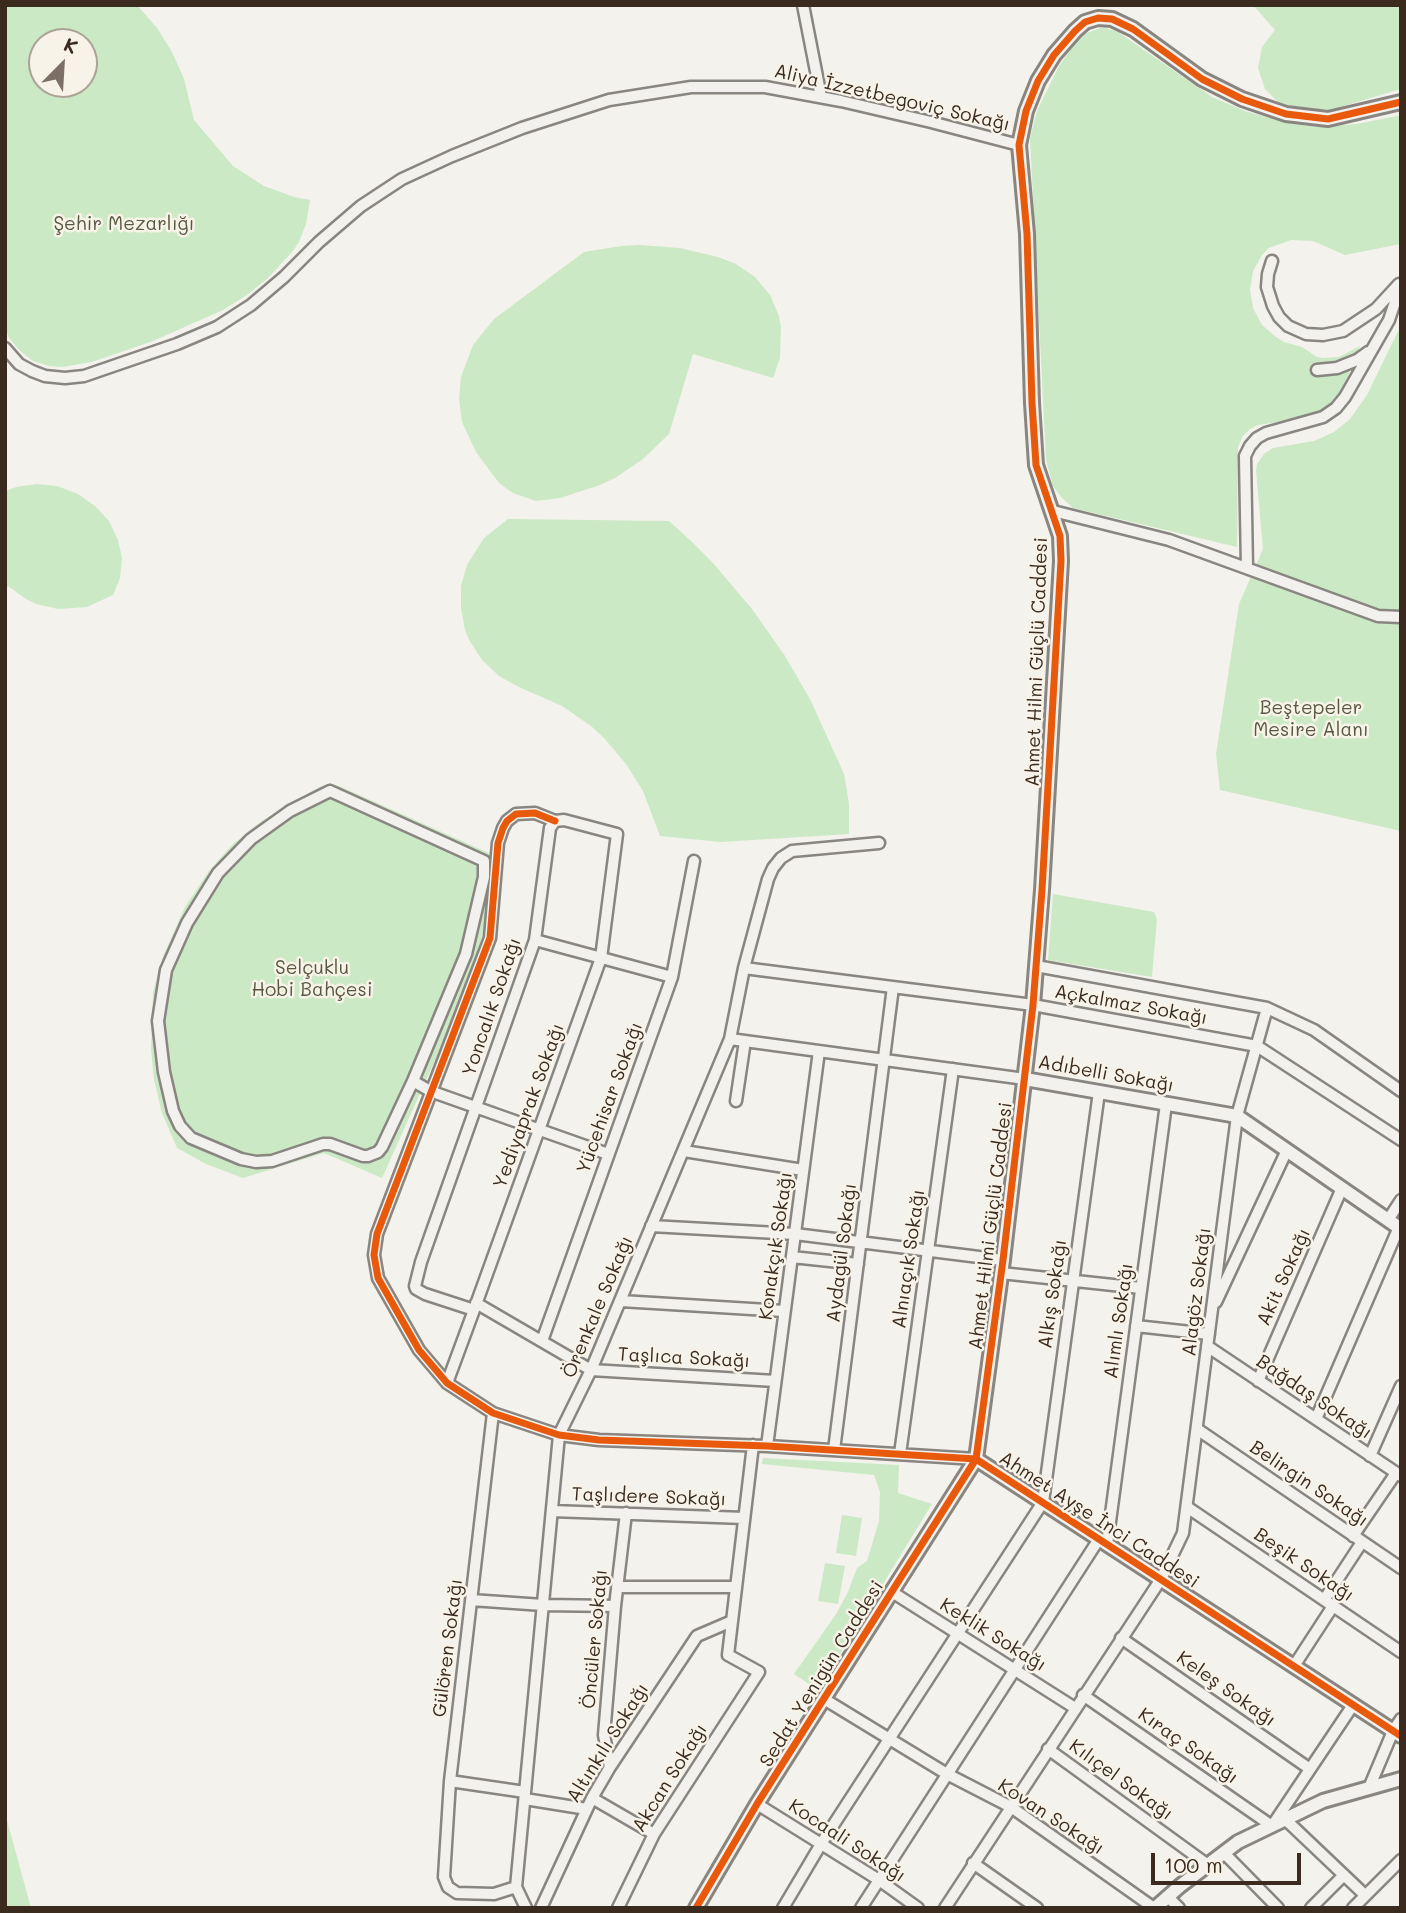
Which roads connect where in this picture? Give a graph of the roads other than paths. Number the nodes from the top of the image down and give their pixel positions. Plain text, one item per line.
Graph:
1 (803, 5) edge
2 (821, 97) junction
3 (1401, 102) edge
4 (1019, 145) junction
5 (1272, 261) dead end
6 (1401, 283) edge
7 (5, 348) edge
8 (1373, 348) junction
9 (1317, 370) dead end
10 (1053, 511) junction
11 (1247, 568) junction
12 (1401, 617) edge
13 (555, 821) junction
14 (878, 843) dead end
15 (694, 861) dead end
16 (535, 940) junction
17 (601, 958) junction
18 (1036, 966) junction
19 (744, 968) junction
20 (672, 977) junction
21 (893, 987) junction
22 (1033, 1005) junction
23 (1268, 1008) junction
24 (730, 1039) junction
25 (745, 1041) junction
26 (1257, 1046) junction
27 (819, 1051) junction
28 (885, 1060) junction
29 (953, 1069) junction
30 (1025, 1079) junction
31 (413, 1082) junction
32 (1401, 1090) edge
33 (430, 1091) junction
34 (1099, 1092) junction
35 (736, 1101) dead end
36 (1166, 1104) junction
37 (476, 1107) junction
38 (1237, 1116) junction
39 (539, 1129) junction
40 (1401, 1140) edge
41 (1287, 1150) junction
42 (684, 1151) junction
43 (608, 1154) junction
44 (803, 1170) junction
45 (1342, 1188) junction
46 (1401, 1200) edge
47 (1396, 1225) edge
48 (651, 1226) junction
49 (795, 1234) junction
50 (861, 1243) junction
51 (928, 1251) junction
52 (792, 1257) junction
53 (858, 1264) junction
54 (1002, 1266) junction
55 (1073, 1281) junction
56 (1141, 1288) junction
57 (621, 1301) junction
58 (475, 1307) junction
59 (785, 1311) junction
60 (1212, 1311) junction
61 (1136, 1326) junction
62 (1209, 1334) junction
63 (542, 1341) junction
64 (1207, 1346) junction
65 (591, 1370) junction
66 (775, 1381) junction
67 (1258, 1381) junction
68 (447, 1383) junction
69 (1401, 1386) edge
70 (493, 1413) junction
71 (1316, 1419) junction
72 (1197, 1429) junction
73 (559, 1435) junction
74 (753, 1445) junction
75 (766, 1446) junction
76 (834, 1450) junction
77 (900, 1454) junction
78 (1370, 1456) junction
79 (976, 1459) junction
80 (1398, 1475) edge
81 (1043, 1502) junction
82 (1187, 1507) junction
83 (552, 1511) junction
84 (626, 1513) junction
85 (744, 1518) junction
86 (1358, 1539) junction
87 (1103, 1541) junction
88 (1401, 1569) edge
89 (1161, 1579) junction
90 (617, 1587) junction
91 (736, 1587) junction
92 (892, 1592) junction
93 (471, 1600) junction
94 (1329, 1603) junction
95 (543, 1605) junction
96 (615, 1606) junction
97 (732, 1621) junction
98 (957, 1633) junction
99 (1121, 1637) junction
100 (1401, 1652) edge
101 (1294, 1666) junction
102 (1016, 1670) junction
103 (1083, 1695) junction
104 (824, 1699) junction
105 (1353, 1705) junction
106 (1075, 1707) junction
107 (1401, 1719) edge
108 (1397, 1733) edge
109 (889, 1739) junction
110 (1048, 1749) junction
111 (610, 1767) junction
112 (1310, 1769) junction
113 (947, 1774) junction
114 (1401, 1779) edge
115 (450, 1781) junction
116 (1369, 1788) junction
117 (525, 1795) junction
118 (592, 1798) junction
119 (757, 1804) junction
120 (1010, 1807) junction
121 (587, 1809) junction
122 (1285, 1819) junction
123 (1272, 1826) junction
124 (653, 1834) junction
125 (821, 1844) junction
126 (1224, 1853) junction
127 (1401, 1860) edge
128 (973, 1863) junction
129 (1208, 1865) junction
130 (1344, 1875) junction
131 (879, 1881) junction
132 (516, 1887) junction
133 (1366, 1895) junction
134 (1168, 1897) junction
135 (529, 1906) edge
136 (541, 1908) edge
137 (618, 1908) edge
138 (696, 1908) edge
139 (783, 1908) edge
140 (861, 1908) edge
141 (918, 1908) edge
142 (944, 1908) edge
143 (1037, 1908) edge
144 (1155, 1908) edge
145 (1179, 1908) edge
146 (1279, 1908) edge
147 (1311, 1908) edge
148 (1353, 1908) edge

1 - 2 street
2 - 4 street, Aliya İzzetbegoviç Sokağı
2 - 7 street, Aliya İzzetbegoviç Sokağı
3 - 4 street, Ahmet Hilmi Güçlü Caddesi
4 - 10 street, Ahmet Hilmi Güçlü Caddesi
5 - 6 street
6 - 8 street
8 - 9 street
8 - 11 street
10 - 11 street
10 - 18 street, Ahmet Hilmi Güçlü Caddesi
11 - 12 street
13 - 16 street, Yoncalık Sokağı
13 - 17 street, Yediyaprak Sokağı
13 - 33 street, Ahmet Ayşe İnci Caddesi
14 - 19 street, Örenkale Sokağı
15 - 20 street, Yücehisar Sokağı
16 - 17 street
16 - 37 street, Yoncalık Sokağı
17 - 20 street
17 - 39 street, Yediyaprak Sokağı
18 - 22 street, Ahmet Hilmi Güçlü Caddesi
18 - 23 street
19 - 21 street, Açkalmaz Sokağı
19 - 24 street, Örenkale Sokağı
20 - 43 street, Yücehisar Sokağı
21 - 22 street, Açkalmaz Sokağı
21 - 28 street, Aydagül Sokağı
22 - 26 street, Açkalmaz Sokağı
22 - 30 street, Ahmet Hilmi Güçlü Caddesi
23 - 26 street, Alagöz Sokağı
23 - 32 street
24 - 25 street, Adıbelli Sokağı
24 - 42 street, Örenkale Sokağı
25 - 27 street, Adıbelli Sokağı
25 - 35 street
26 - 38 street, Alagöz Sokağı
26 - 40 street, Açkalmaz Sokağı
27 - 28 street, Adıbelli Sokağı
27 - 44 street, Konakçık Sokağı
28 - 29 street, Adıbelli Sokağı
28 - 50 street, Aydagül Sokağı
29 - 30 street, Adıbelli Sokağı
29 - 51 street, Alnıaçık Sokağı
30 - 34 street, Adıbelli Sokağı
30 - 54 street, Ahmet Hilmi Güçlü Caddesi
31 - 31 street
31 - 33 street
33 - 37 street
33 - 68 street, Ahmet Ayşe İnci Caddesi
34 - 36 street, Adıbelli Sokağı
34 - 55 street, Alkış Sokağı
36 - 38 street, Adıbelli Sokağı
36 - 56 street, Alımlı Sokağı
37 - 39 street
37 - 58 street, Yoncalık Sokağı
38 - 41 street, Adıbelli Sokağı
38 - 60 street, Alagöz Sokağı
39 - 43 street
39 - 58 street, Yediyaprak Sokağı
41 - 45 street, Adıbelli Sokağı
41 - 60 street
42 - 44 street
42 - 48 street, Örenkale Sokağı
43 - 63 street, Yücehisar Sokağı
44 - 49 street, Konakçık Sokağı
45 - 47 street, Adıbelli Sokağı
45 - 67 street, Akit Sokağı
46 - 47 street
47 - 71 street
48 - 49 street
48 - 57 street, Örenkale Sokağı
49 - 50 street
49 - 52 street, Konakçık Sokağı
50 - 51 street
50 - 53 street, Aydagül Sokağı
51 - 54 street
51 - 77 street, Alnıaçık Sokağı
52 - 53 street
52 - 59 street, Konakçık Sokağı
53 - 76 street, Aydagül Sokağı
54 - 55 street
54 - 79 street, Ahmet Hilmi Güçlü Caddesi
55 - 56 street
55 - 81 street, Alkış Sokağı
56 - 61 street, Alımlı Sokağı
57 - 59 street
57 - 65 street, Örenkale Sokağı
58 - 63 street
58 - 68 street, Yediyaprak Sokağı
59 - 66 street, Konakçık Sokağı
60 - 62 street, Alagöz Sokağı
61 - 62 street
61 - 87 street, Alımlı Sokağı
62 - 64 street, Alagöz Sokağı
63 - 65 street
64 - 67 street, Bağdaş Sokağı
64 - 72 street, Alagöz Sokağı
65 - 66 street, Taşlıca Sokağı
65 - 73 street, Örenkale Sokağı
66 - 75 street, Konakçık Sokağı
67 - 71 street, Bağdaş Sokağı
68 - 70 street, Ahmet Ayşe İnci Caddesi
69 - 78 street
70 - 73 street, Ahmet Ayşe İnci Caddesi
70 - 93 street, Gülören Sokağı
71 - 78 street, Bağdaş Sokağı
72 - 82 street, Alagöz Sokağı
72 - 86 street, Belirgin Sokağı
73 - 74 street, Ahmet Ayşe İnci Caddesi
73 - 83 street, Örenkale Sokağı
74 - 75 street, Ahmet Ayşe İnci Caddesi
74 - 85 street
75 - 76 street, Ahmet Ayşe İnci Caddesi
76 - 77 street, Ahmet Ayşe İnci Caddesi
77 - 79 street, Ahmet Ayşe İnci Caddesi
78 - 80 street, Bağdaş Sokağı
79 - 81 street, Ahmet Ayşe İnci Caddesi
79 - 92 street, Sedat Yenigün Caddesi
80 - 86 street
81 - 87 street, Ahmet Ayşe İnci Caddesi
81 - 98 street
82 - 89 street, Alagöz Sokağı
82 - 94 street, Beşik Sokağı
83 - 84 street, Taşlıdere Sokağı
83 - 95 street, Örenkale Sokağı
84 - 85 street, Taşlıdere Sokağı
84 - 90 street, Öncüler Sokağı
85 - 91 street
86 - 88 street, Belirgin Sokağı
86 - 94 street
87 - 89 street, Ahmet Ayşe İnci Caddesi
87 - 102 street
89 - 99 street, Alagöz Sokağı
89 - 101 street, Ahmet Ayşe İnci Caddesi
90 - 91 street
90 - 96 street, Öncüler Sokağı
91 - 97 street
92 - 98 street, Keklik Sokağı
92 - 104 street, Sedat Yenigün Caddesi
93 - 95 street
93 - 115 street, Gülören Sokağı
94 - 100 street, Beşik Sokağı
94 - 101 street
95 - 96 street
95 - 117 street, Örenkale Sokağı
96 - 111 street, Öncüler Sokağı
97 - 111 street, Altınkılı Sokağı
97 - 124 street, Akcan Sokağı
98 - 102 street, Keklik Sokağı
98 - 109 street
99 - 103 street, Alagöz Sokağı
99 - 112 street, Keleş Sokağı
101 - 105 street, Ahmet Ayşe İnci Caddesi
102 - 106 street, Keklik Sokağı
102 - 113 street
103 - 106 street, Alagöz Sokağı
103 - 123 street, Kıraç Sokağı
104 - 109 street, Kovan Sokağı
104 - 119 street, Sedat Yenigün Caddesi
105 - 108 street, Ahmet Ayşe İnci Caddesi
105 - 112 street
106 - 110 street, Alagöz Sokağı
107 - 108 street
108 - 116 street
109 - 113 street, Kovan Sokağı
109 - 125 street
110 - 120 street, Alagöz Sokağı
110 - 129 street, Kılıçel Sokağı
111 - 118 street, Altınkılı Sokağı
112 - 123 street
113 - 120 street, Kovan Sokağı
113 - 131 street
114 - 116 street
115 - 117 street
115 - 132 street, Gülören Sokağı
116 - 122 street
117 - 121 street
117 - 132 street, Örenkale Sokağı
118 - 121 street, Altınkılı Sokağı
118 - 124 street
119 - 125 street, Kocaali Sokağı
119 - 138 street, Sedat Yenigün Caddesi
120 - 128 street, Alagöz Sokağı
120 - 144 street, Kovan Sokağı
121 - 136 street, Altınkılı Sokağı
122 - 123 street
122 - 130 street
123 - 126 street
124 - 137 street, Akcan Sokağı
125 - 131 street, Kocaali Sokağı
125 - 139 street
126 - 129 street
126 - 146 street
127 - 133 street
128 - 142 street, Alagöz Sokağı
128 - 143 street
129 - 134 street
130 - 133 street
130 - 147 street
131 - 140 street
131 - 141 street, Kocaali Sokağı
132 - 135 street
133 - 148 street
134 - 144 street
134 - 145 street

